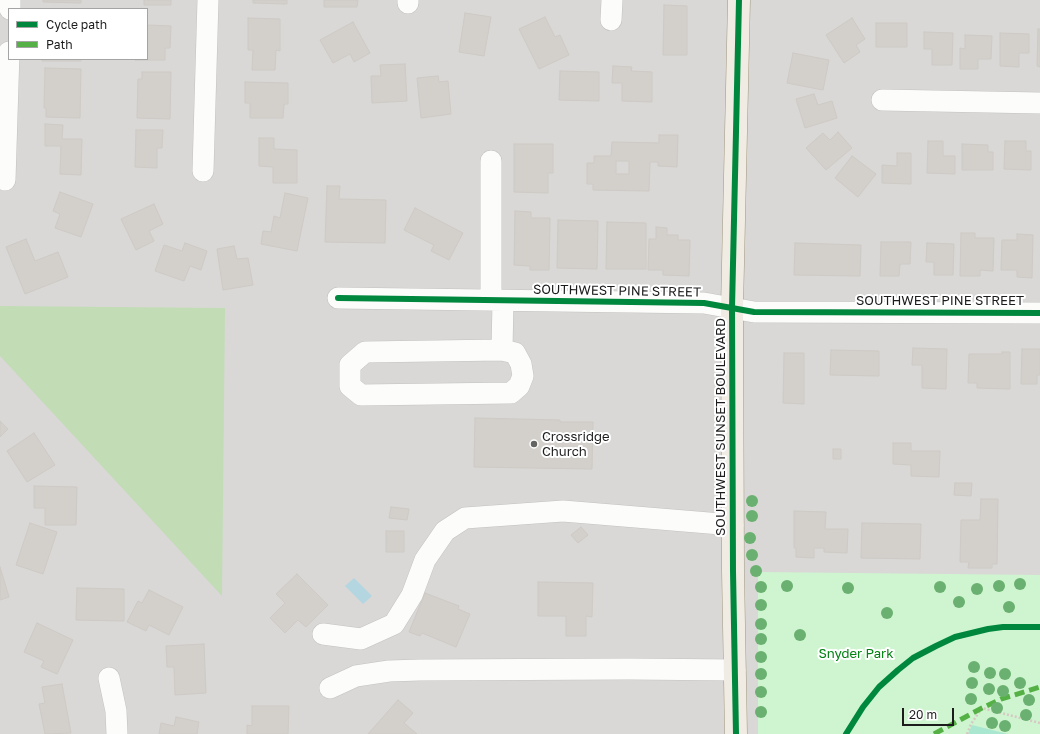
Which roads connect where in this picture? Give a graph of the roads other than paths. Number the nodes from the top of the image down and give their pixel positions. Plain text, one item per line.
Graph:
1 (208, 0) edge
2 (740, 0) edge
3 (9, 60) edge
4 (882, 100) dead end
5 (1040, 103) edge
6 (491, 161) dead end
7 (204, 171) dead end
8 (5, 180) dead end
9 (338, 298) dead end
10 (497, 301) junction
11 (732, 308) junction
12 (1040, 313) edge
13 (502, 350) junction
14 (733, 525) junction
15 (323, 634) dead end
16 (735, 670) junction
17 (109, 678) dead end
18 (330, 688) dead end
19 (117, 734) edge
20 (736, 734) edge

1 - 7 street
2 - 11 main road, SOUTHWEST SUNSET BOULEVARD
3 - 8 street
4 - 5 street
6 - 10 street
9 - 10 street, SOUTHWEST PINE STREET
10 - 11 street, SOUTHWEST PINE STREET
10 - 13 street
11 - 12 street, SOUTHWEST PINE STREET
11 - 14 main road, SOUTHWEST SUNSET BOULEVARD
13 - 13 street
14 - 15 street
14 - 16 main road, SOUTHWEST SUNSET BOULEVARD
16 - 18 street
16 - 20 main road, SOUTHWEST SUNSET BOULEVARD
17 - 19 street

